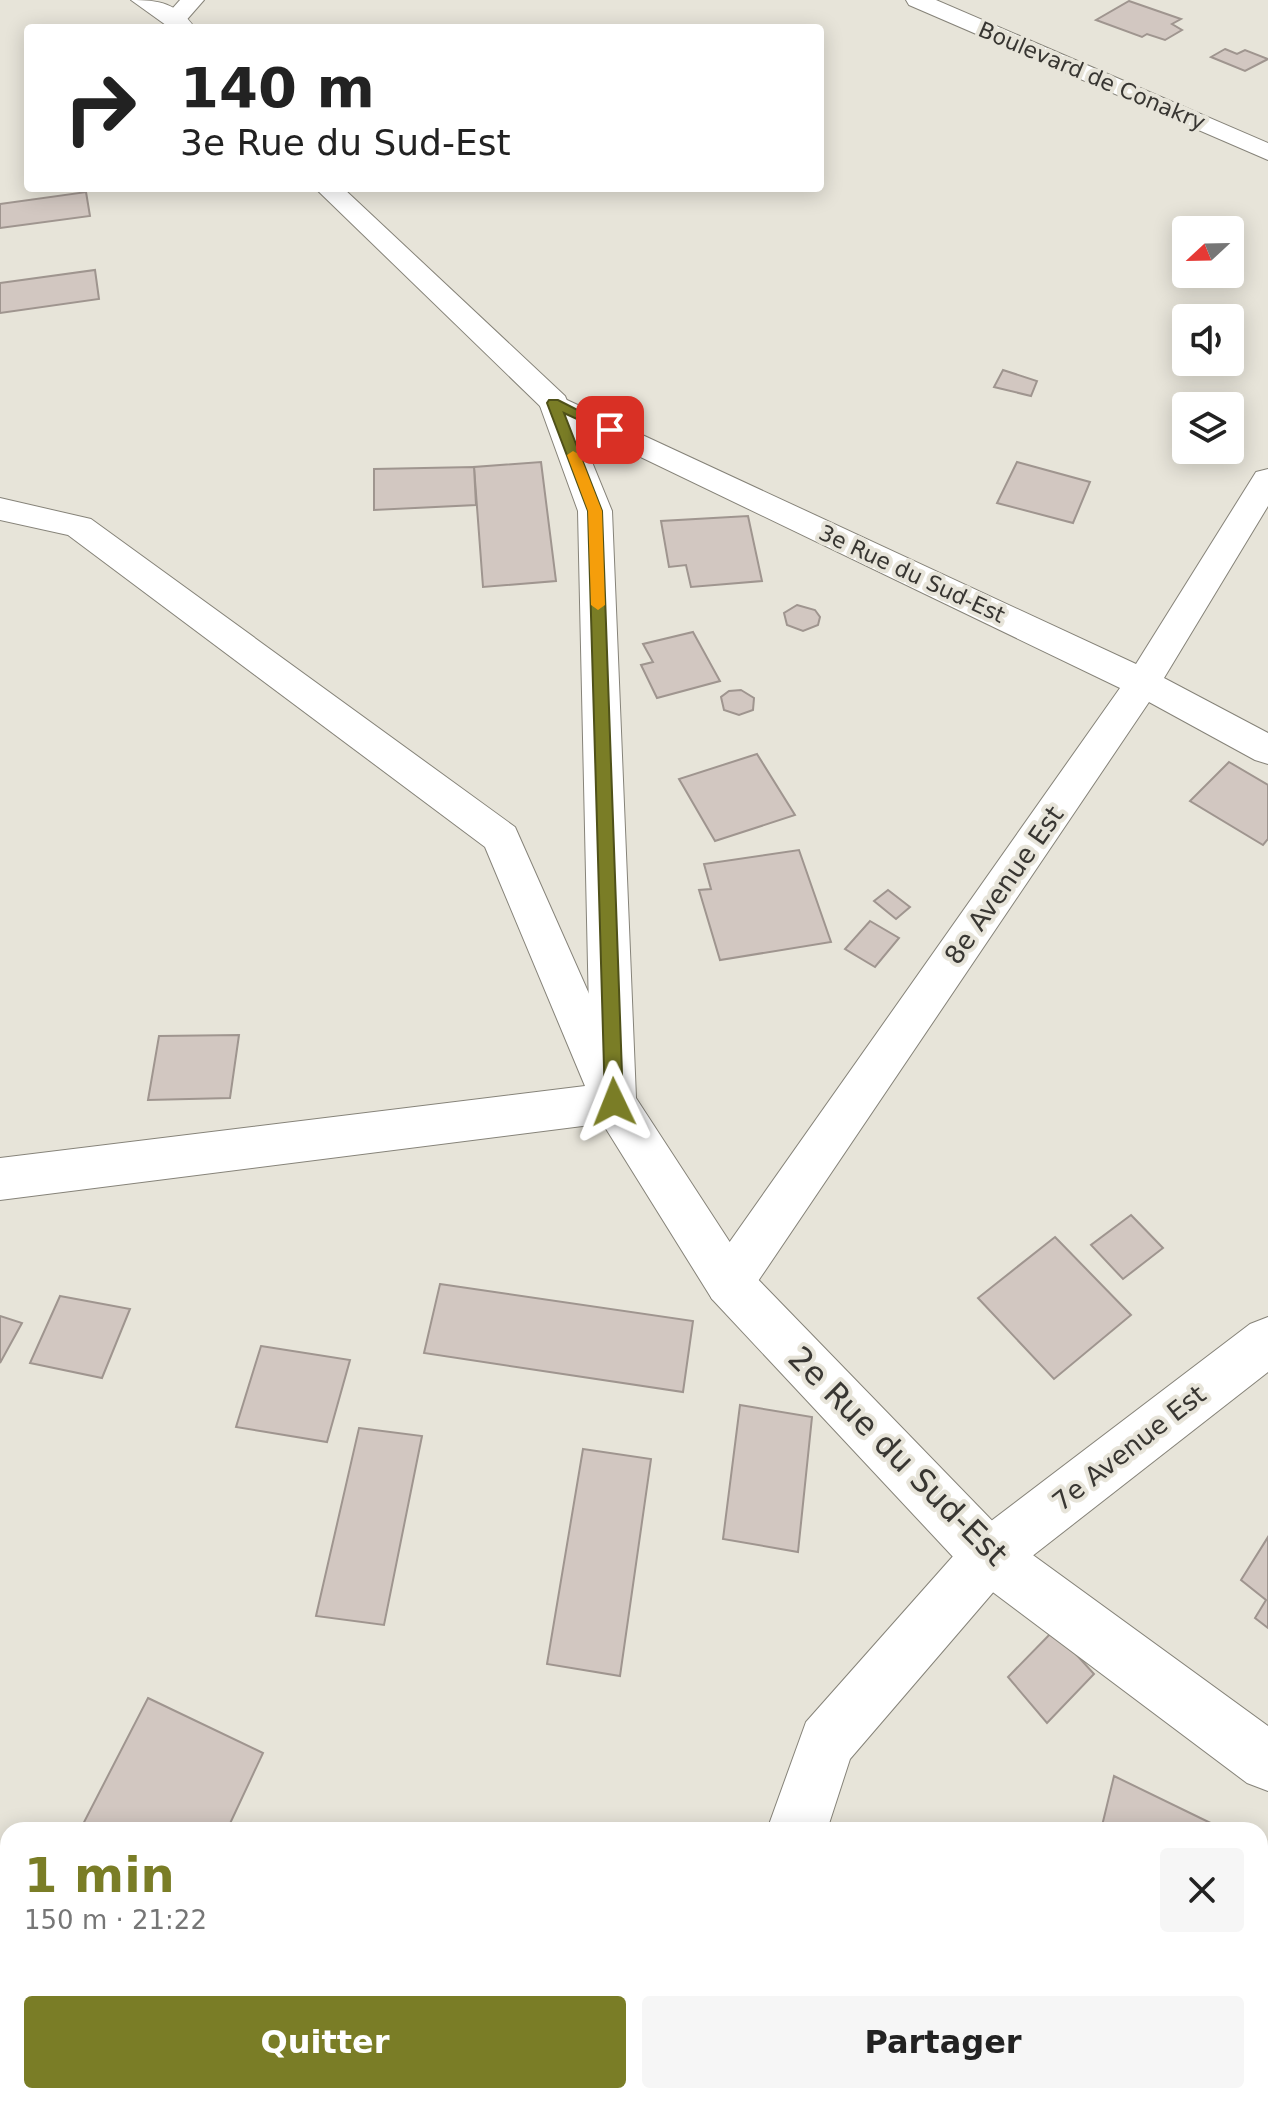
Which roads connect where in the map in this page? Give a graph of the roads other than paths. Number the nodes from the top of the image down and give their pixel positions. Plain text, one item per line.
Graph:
1 (142, 0) edge
2 (193, 0) edge
3 (917, 0) edge
4 (993, 7) dead end
5 (968, 22) junction
6 (179, 23) edge
7 (1268, 152) edge
8 (332, 192) edge
9 (554, 403) junction
10 (1268, 479) edge
11 (0, 509) edge
12 (1143, 683) junction
13 (1268, 750) edge
14 (614, 1102) junction
15 (0, 1179) edge
16 (729, 1283) junction
17 (1268, 1341) edge
18 (989, 1556) junction
19 (1268, 1762) edge
20 (800, 1822) edge

1 - 6 street
2 - 6 street
3 - 5 street, Boulevard de Conakry
4 - 5 street
5 - 7 street, Boulevard de Conakry
8 - 9 street
9 - 12 street, 3e Rue du Sud-Est
9 - 14 street
10 - 12 street, 8e Avenue Est
11 - 14 street, 2e Rue du Sud-Est
12 - 13 street, 3e Rue du Sud-Est
12 - 16 street, 8e Avenue Est
14 - 15 street
14 - 16 street, 2e Rue du Sud-Est
16 - 18 street, 2e Rue du Sud-Est
17 - 18 street, 7e Avenue Est
18 - 19 street, 2e Rue du Sud-Est
18 - 20 street, 7e Avenue Est

